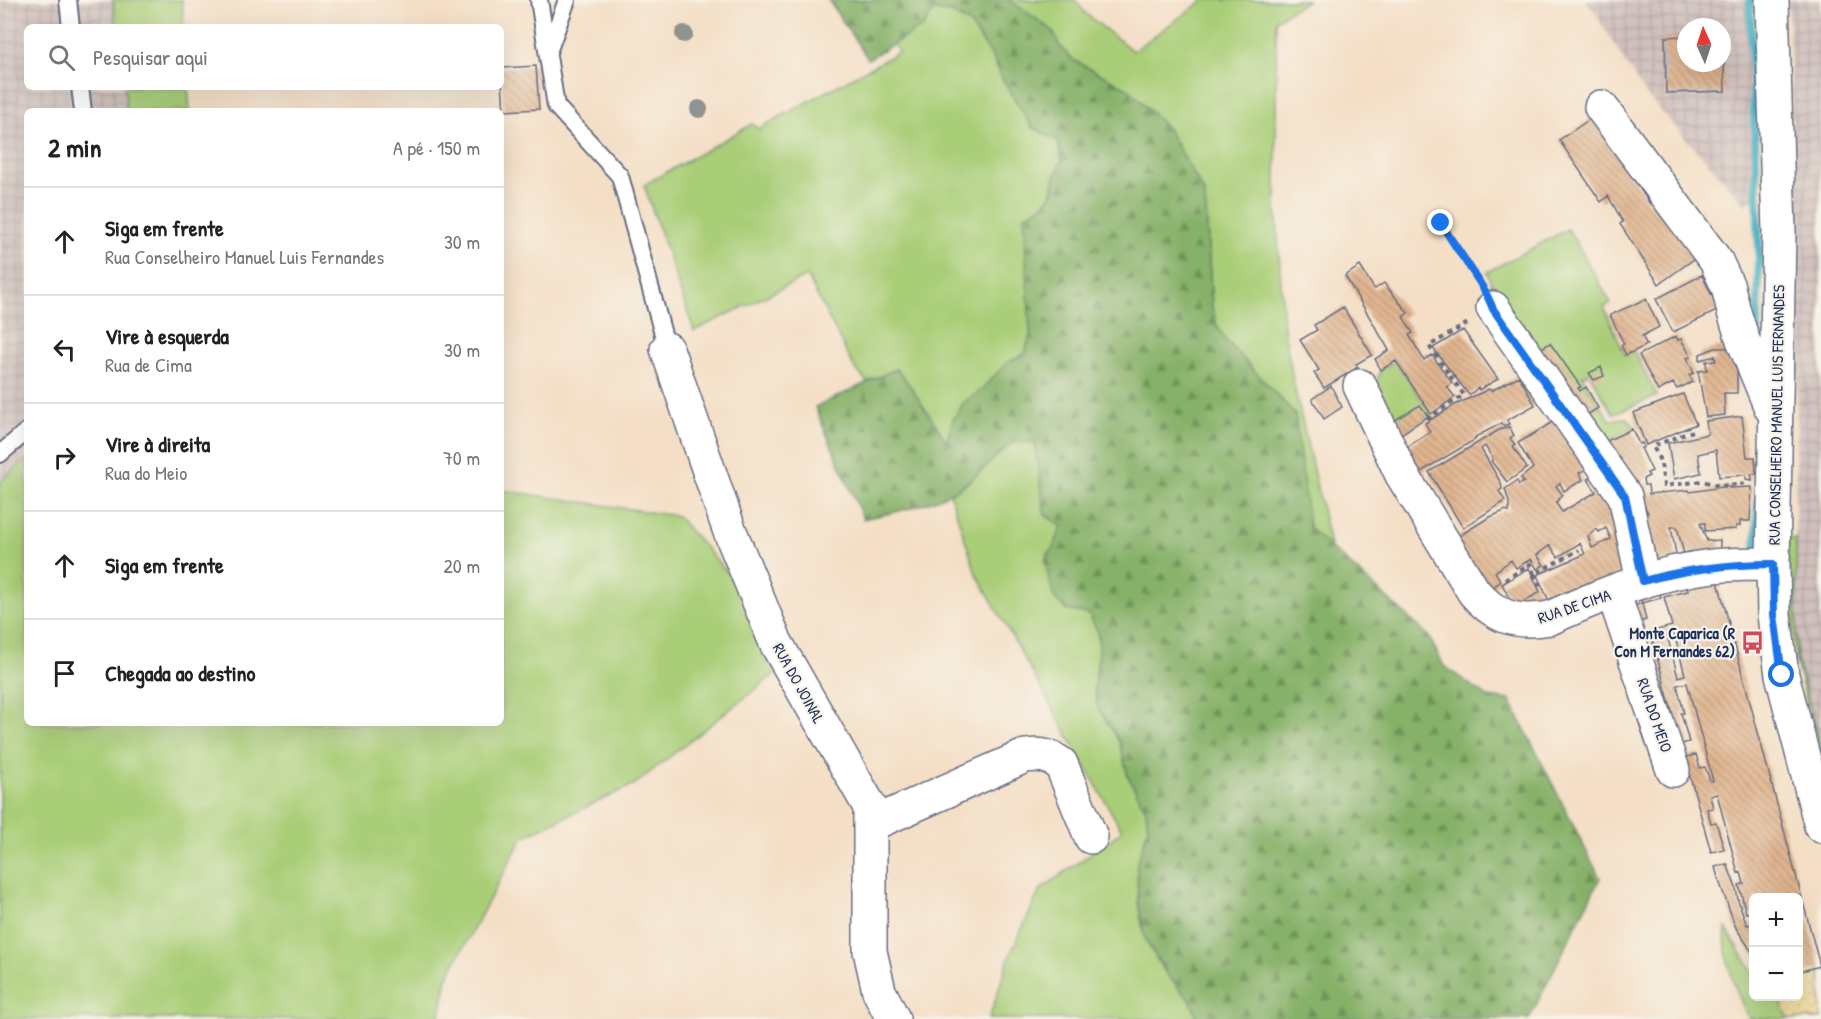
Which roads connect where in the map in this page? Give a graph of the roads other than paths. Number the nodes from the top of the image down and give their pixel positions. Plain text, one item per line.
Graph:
1 (68, 0) edge
2 (539, 0) edge
3 (567, 0) edge
4 (1772, 0) edge
5 (71, 24) edge
6 (547, 56) junction
7 (80, 90) edge
8 (1601, 107) dead end
9 (83, 108) edge
10 (1481, 316) road end
11 (667, 349) joint
12 (1360, 386) dead end
13 (1776, 419) junction
14 (24, 433) edge
15 (0, 454) edge
16 (1773, 564) junction
17 (1643, 581) junction
18 (1613, 592) junction
19 (1673, 770) dead end
20 (872, 824) junction
21 (1821, 826) edge
22 (1091, 837) dead end
23 (893, 1019) edge

1 - 5 lane
2 - 6 lane
3 - 6 lane
4 - 13 street, RUA CONSELHEIRO MANUEL LUIS FERNANDES
6 - 11 lane
7 - 9 lane
8 - 13 street
10 - 17 street
11 - 20 street, RUA DO JOINAL
12 - 18 street, RUA DE CIMA
13 - 16 street, RUA CONSELHEIRO MANUEL LUIS FERNANDES
14 - 15 lane
16 - 17 street, RUA DE CIMA
16 - 21 street, RUA CONSELHEIRO MANUEL LUIS FERNANDES
17 - 18 street, RUA DE CIMA
18 - 19 street, RUA DO MEIO
20 - 22 street
20 - 23 street, RUA DO JOINAL

